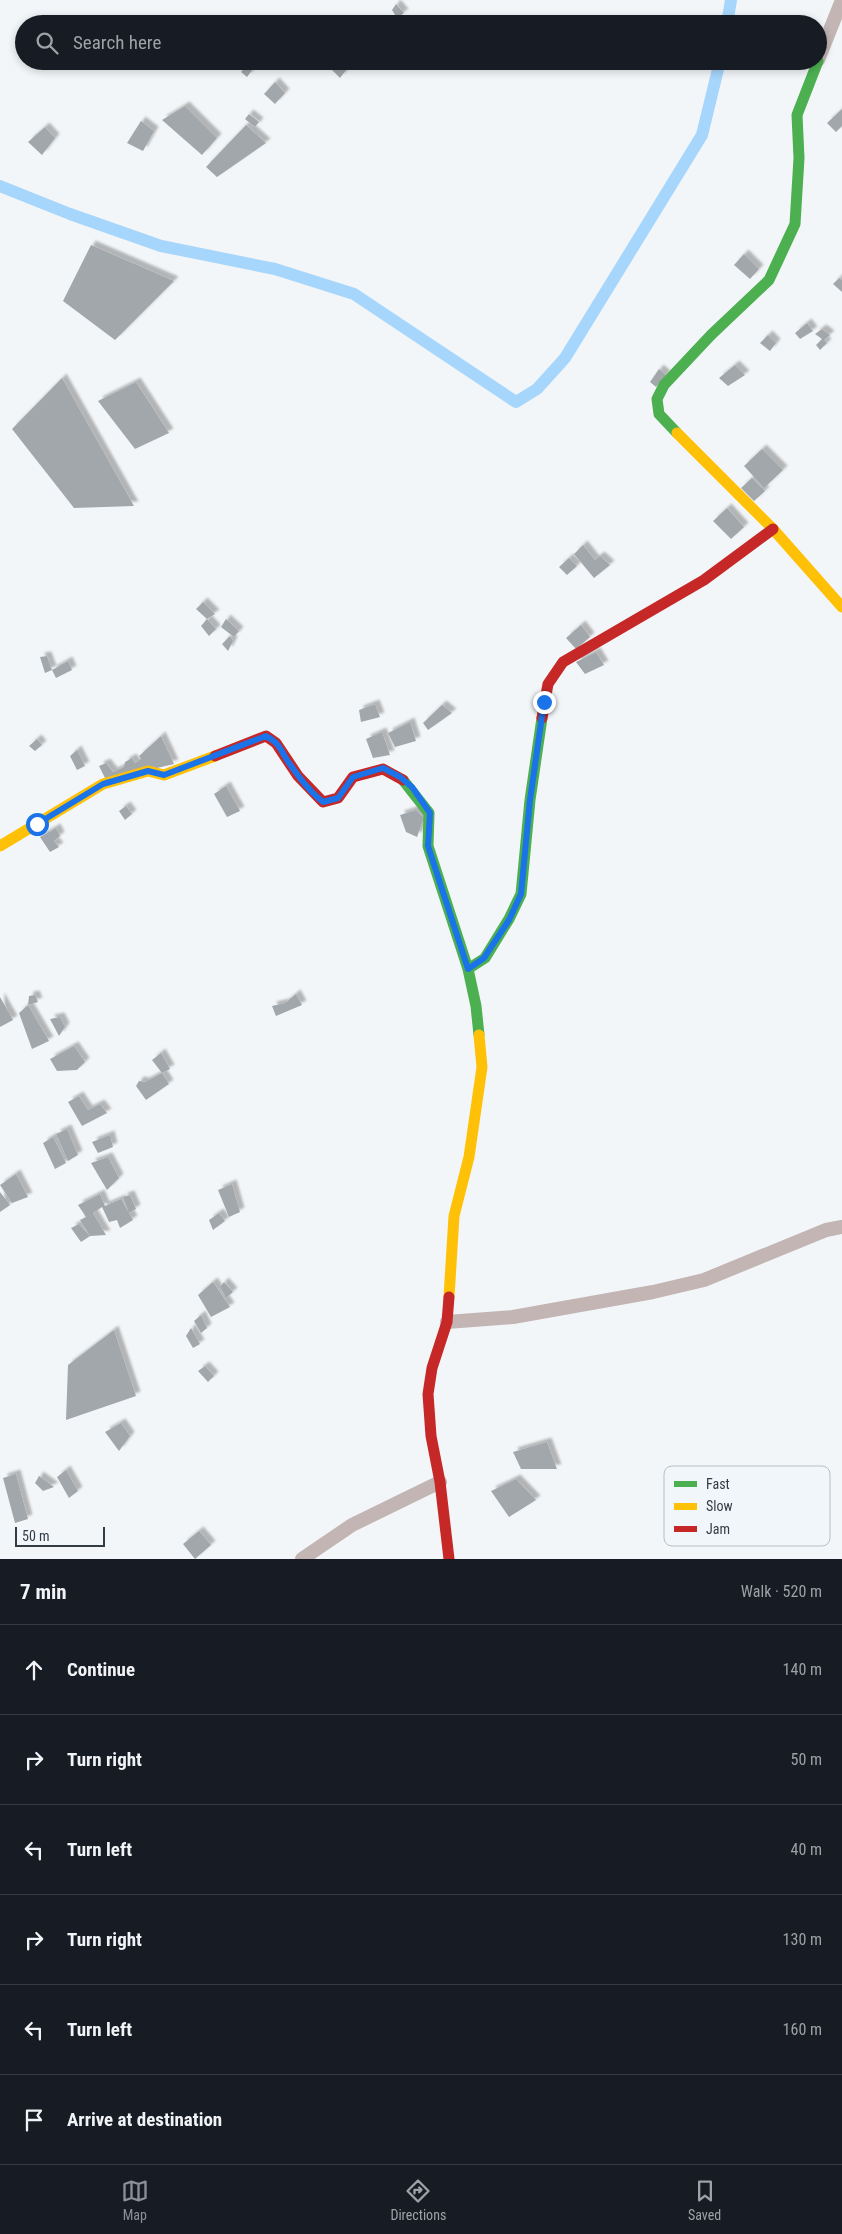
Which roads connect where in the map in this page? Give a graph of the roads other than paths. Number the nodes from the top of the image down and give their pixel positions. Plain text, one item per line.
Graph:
1 (842, 0) edge
2 (827, 38) edge
3 (815, 70) edge
4 (774, 529) junction
5 (842, 607) edge
6 (0, 846) edge
7 (468, 969) junction
8 (842, 1226) edge
9 (446, 1322) junction
10 (440, 1482) junction
11 (302, 1559) edge
12 (449, 1559) edge

1 - 2 street
3 - 4 street
4 - 5 street
4 - 7 street
6 - 7 street
7 - 9 street
8 - 9 street
9 - 10 street
10 - 11 street
10 - 12 street

